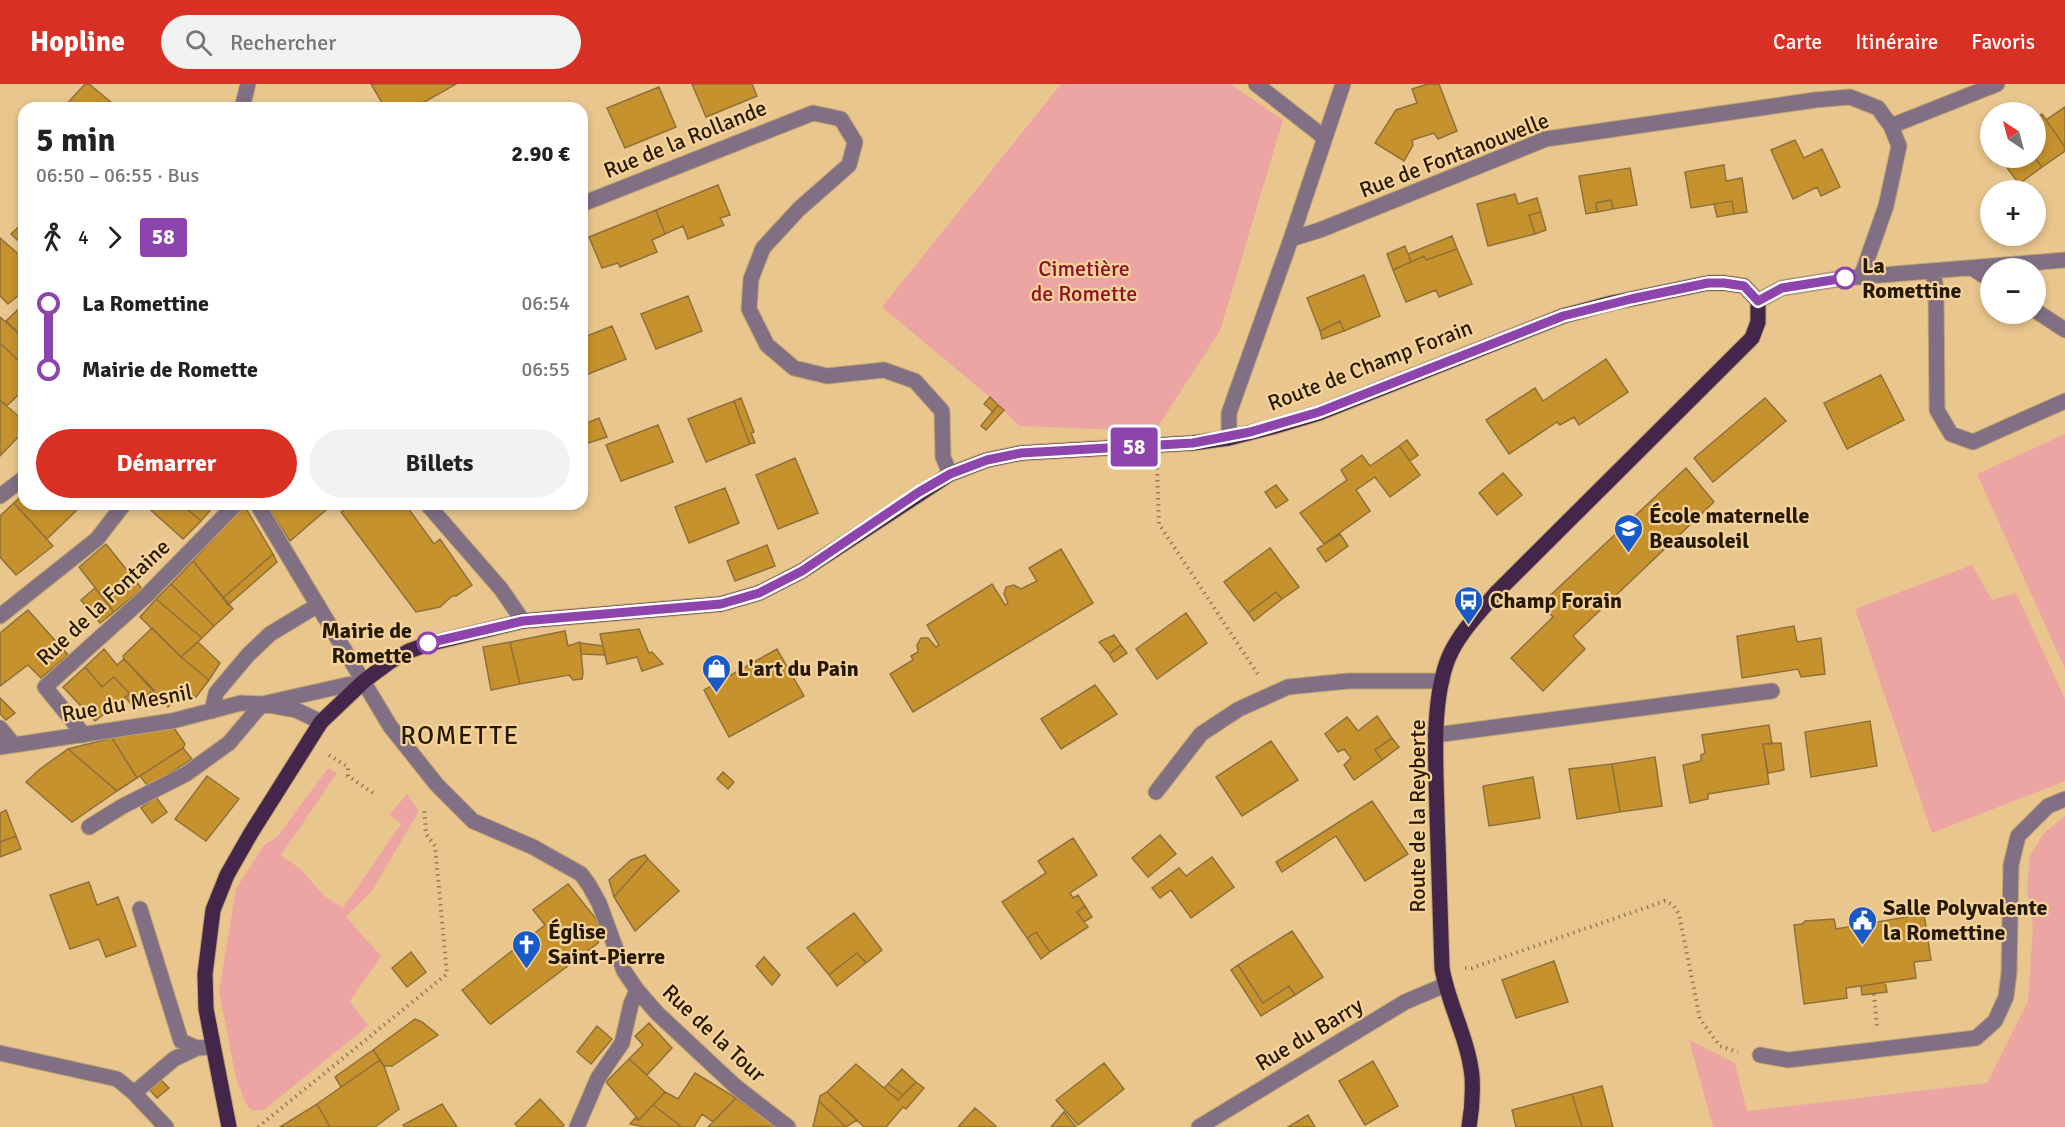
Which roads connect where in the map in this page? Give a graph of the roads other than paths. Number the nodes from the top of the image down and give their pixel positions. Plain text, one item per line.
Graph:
1 (248, 84) edge
2 (1256, 84) edge
3 (1343, 84) edge
4 (1997, 84) edge
5 (244, 102) edge
6 (1891, 126) junction
7 (1325, 138) junction
8 (588, 202) edge
9 (1291, 239) junction
10 (2065, 260) edge
11 (1972, 268) junction
12 (1933, 271) junction
13 (1980, 273) edge
14 (1861, 277) junction
15 (1758, 301) junction
16 (2046, 317) edge
17 (2065, 330) edge
18 (2065, 401) edge
19 (1228, 438) junction
20 (950, 474) junction
21 (18, 482) edge
22 (0, 496) edge
23 (119, 510) edge
24 (230, 510) edge
25 (261, 510) edge
26 (432, 510) edge
27 (318, 605) junction
28 (0, 616) edge
29 (523, 621) junction
30 (364, 681) junction
31 (1443, 681) junction
32 (1772, 691) dead end
33 (262, 704) junction
34 (212, 711) junction
35 (321, 722) junction
36 (0, 728) edge
37 (84, 735) junction
38 (1435, 735) junction
39 (7, 746) edge
40 (1156, 792) dead end
41 (2065, 799) edge
42 (89, 827) dead end
43 (140, 909) dead end
44 (1445, 985) junction
45 (637, 990) junction
46 (213, 1047) junction
47 (197, 1048) junction
48 (0, 1053) edge
49 (1760, 1055) road end
50 (134, 1093) junction
51 (166, 1127) edge
52 (229, 1127) edge
53 (577, 1127) edge
54 (788, 1127) edge
55 (1199, 1127) edge
56 (1469, 1127) edge

1 - 5 street
2 - 7 street
3 - 7 street
4 - 6 street
6 - 9 street, Rue de Fontanouvelle
6 - 14 street
7 - 9 street
8 - 20 street, Rue de la Rollande
9 - 19 street
10 - 11 street
11 - 12 street
11 - 13 street
12 - 14 street
12 - 18 street
14 - 15 street
15 - 19 main road, Route de Champ Forain
15 - 31 main road, Route de la Reyberte
16 - 17 street
19 - 20 main road, Route de Champ Forain
20 - 29 main road, Route de Champ Forain
21 - 22 street
23 - 28 street
24 - 37 street, Rue de la Fontaine
25 - 27 street, Rue de la Tour
26 - 29 street
27 - 30 street, Rue de la Tour
27 - 34 street
29 - 30 main road, Route de Champ Forain
30 - 33 street, Rue du Mesnil
30 - 35 main road, Route de Champ Forain
30 - 45 street, Rue de la Tour
31 - 38 main road, Route de la Reyberte
31 - 40 street
32 - 38 street
33 - 34 street, Rue du Mesnil
33 - 35 street, Rue du Mesnil
33 - 42 street
34 - 37 street, Rue du Mesnil
35 - 46 main road, Route de Champ Forain
36 - 39 street
37 - 39 street, Rue du Mesnil
38 - 44 main road, Route de la Reyberte
41 - 49 street
43 - 47 street
44 - 55 street, Rue du Barry
44 - 56 main road, Route de la Reyberte
45 - 53 street
45 - 54 street, Rue de la Tour
46 - 47 street
46 - 52 main road, Route de Champ Forain
47 - 50 street
48 - 50 street
50 - 51 street

